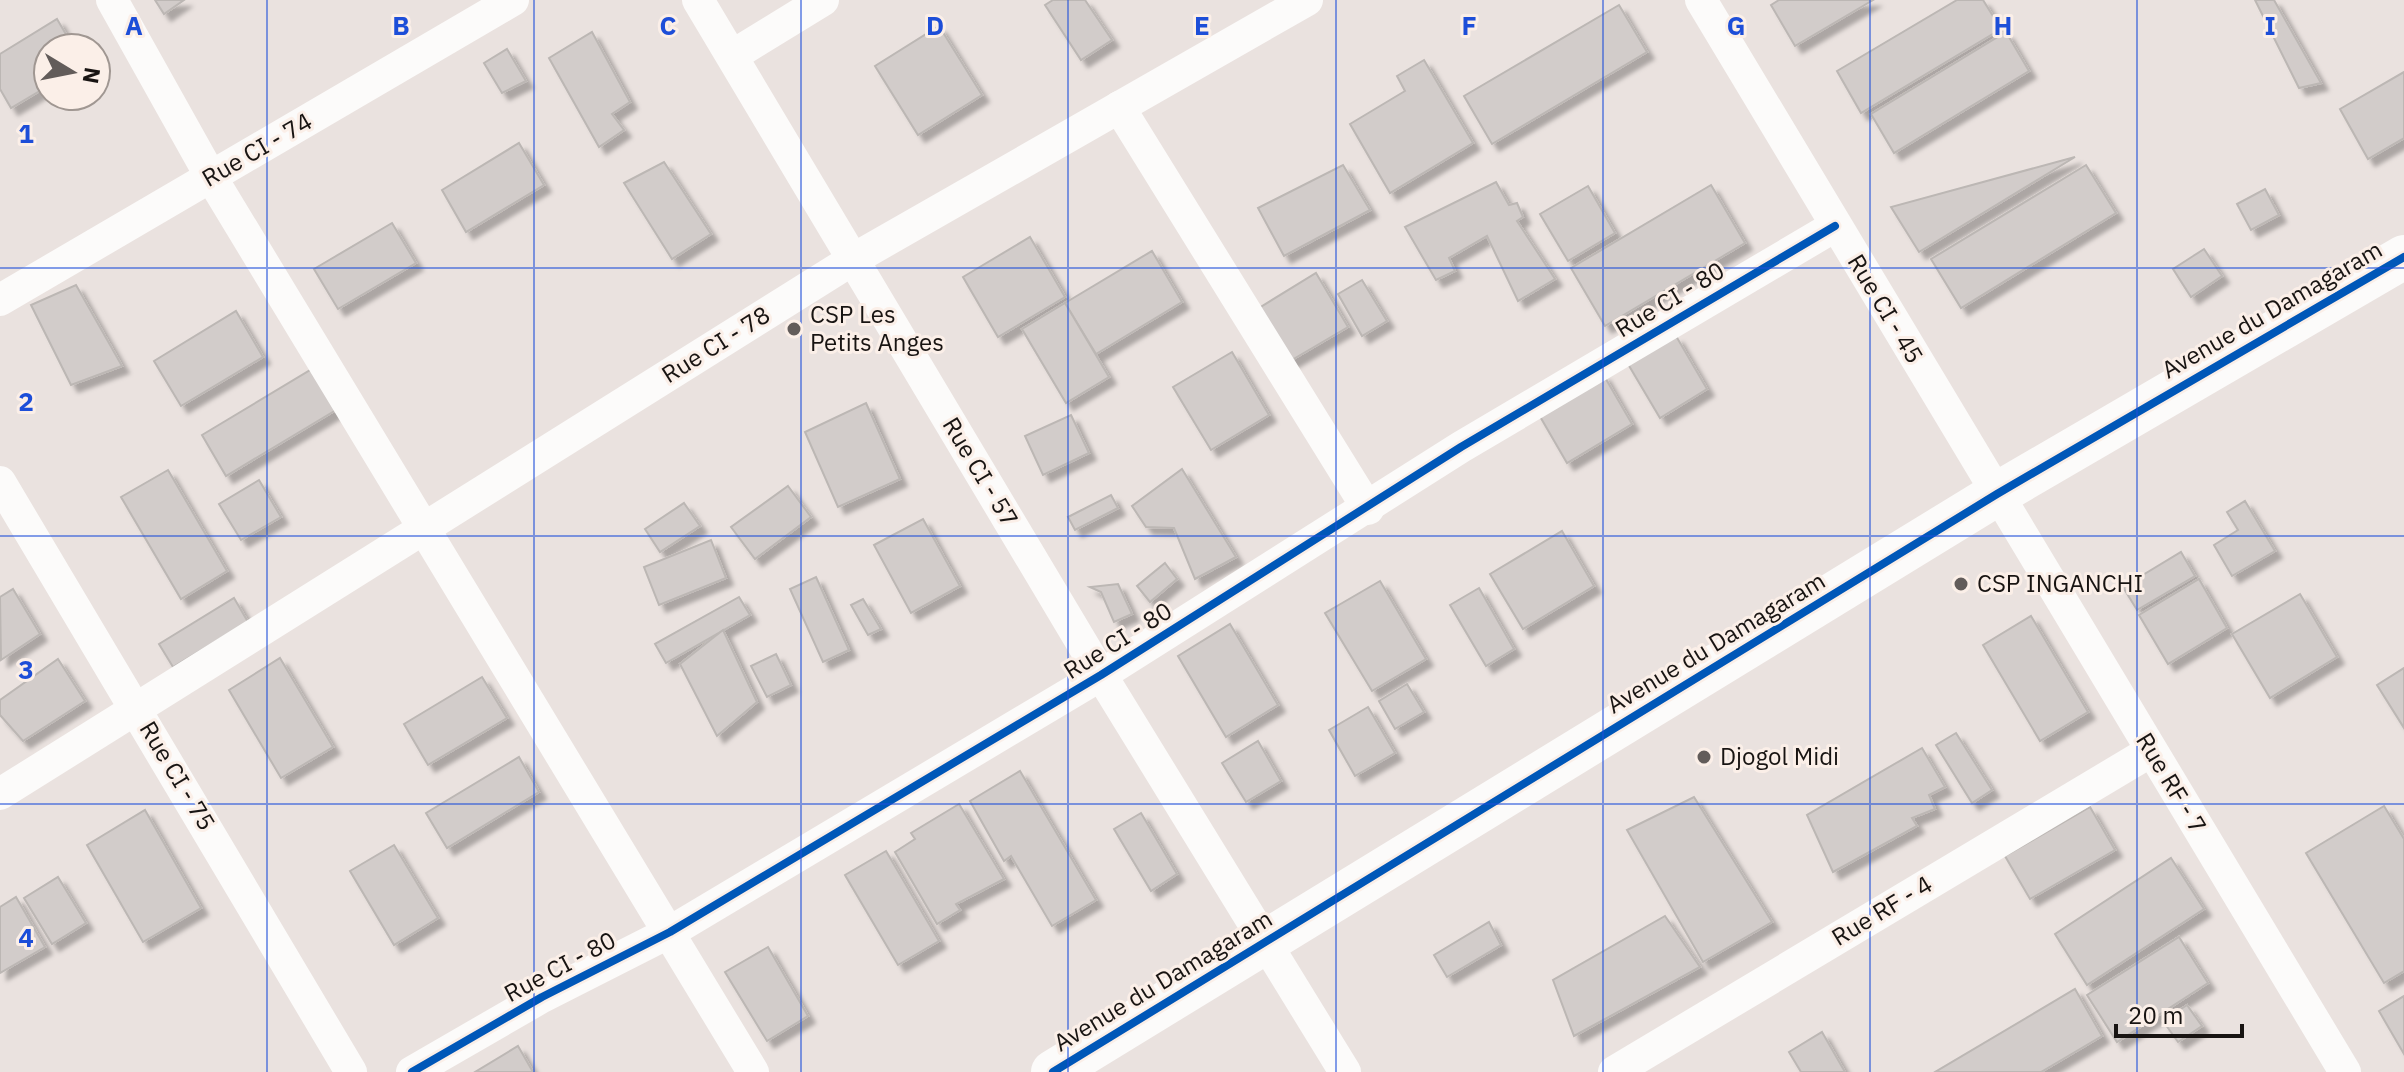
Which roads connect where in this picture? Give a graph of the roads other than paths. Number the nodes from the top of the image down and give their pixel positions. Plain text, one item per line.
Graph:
1 (112, 0) edge
2 (513, 0) edge
3 (698, 0) edge
4 (823, 0) edge
5 (1307, 0) edge
6 (1701, 0) edge
7 (732, 56) junction
8 (1119, 107) junction
9 (211, 177) junction
10 (1835, 226) junction
11 (2404, 257) edge
12 (852, 260) junction
13 (0, 300) edge
14 (0, 482) edge
15 (1997, 494) junction
16 (1368, 509) junction
17 (425, 529) junction
18 (1101, 675) junction
19 (137, 710) junction
20 (2151, 751) junction
21 (0, 794) edge
22 (670, 932) junction
23 (1266, 942) junction
24 (2336, 1069) edge
25 (351, 1072) edge
26 (412, 1072) edge
27 (753, 1072) edge
28 (1053, 1072) edge
29 (1345, 1072) edge
30 (1614, 1072) edge

1 - 9 street
2 - 9 street, Rue CI - 74
3 - 7 street, Rue CI - 57
4 - 7 street
5 - 8 street, Rue CI - 78
6 - 10 street, Rue CI - 45
7 - 12 street, Rue CI - 57
8 - 12 street, Rue CI - 78
8 - 16 street
9 - 13 street, Rue CI - 74
9 - 17 street
10 - 15 street, Rue CI - 45
10 - 16 street, Rue CI - 80
11 - 15 street, Avenue du Damagaram
12 - 17 street, Rue CI - 78
12 - 18 street, Rue CI - 57
14 - 19 street, Rue CI - 75
15 - 20 street, Rue RF - 7
15 - 23 street, Avenue du Damagaram
16 - 18 street, Rue CI - 80
17 - 19 street, Rue CI - 78
17 - 22 street
18 - 22 street, Rue CI - 80
18 - 23 street, Rue CI - 57
19 - 21 street, Rue CI - 78
19 - 25 street, Rue CI - 75
20 - 24 street, Rue RF - 7
20 - 30 street, Rue RF - 4
22 - 26 street, Rue CI - 80
22 - 27 street
23 - 28 street, Avenue du Damagaram
23 - 29 street, Rue CI - 57

